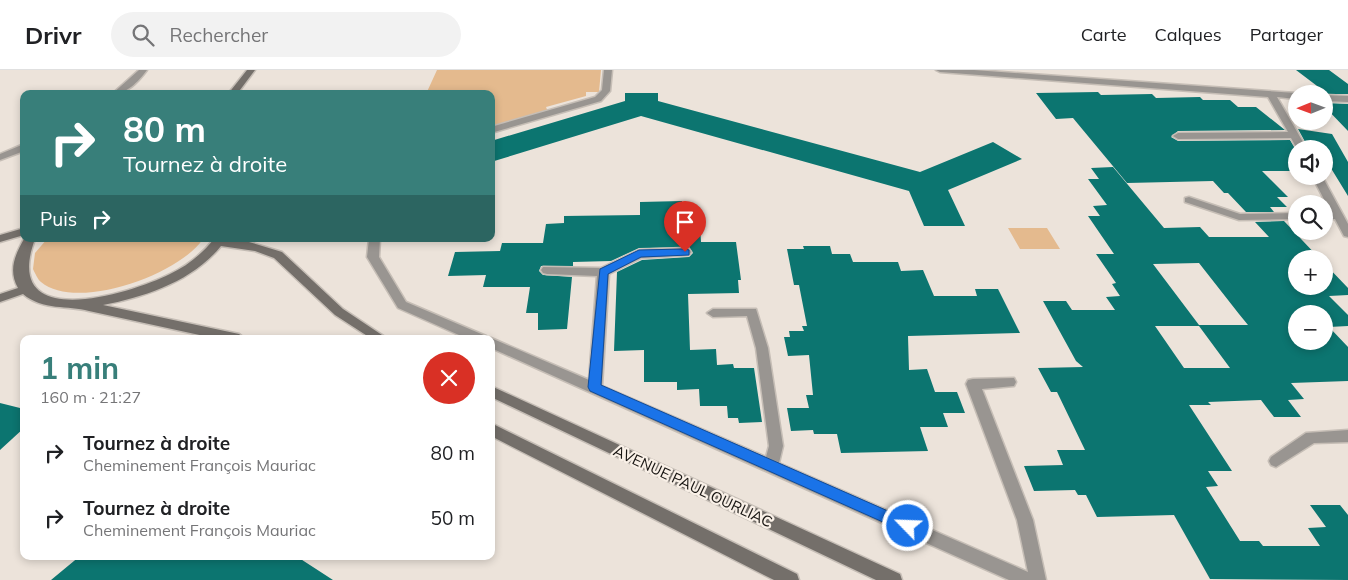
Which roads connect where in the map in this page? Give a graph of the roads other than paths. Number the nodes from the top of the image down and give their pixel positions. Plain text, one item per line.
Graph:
1 (143, 70) edge
2 (251, 70) edge
3 (608, 70) edge
4 (940, 70) edge
5 (121, 90) edge
6 (235, 90) edge
7 (1271, 95) junction
8 (1288, 96) edge
9 (1333, 98) edge
10 (1348, 99) edge
11 (495, 129) edge
12 (1294, 135) junction
13 (1178, 136) dead end
14 (1297, 140) edge
15 (20, 149) edge
16 (0, 157) edge
17 (1322, 185) edge
18 (1188, 200) dead end
19 (1288, 216) edge
20 (1333, 216) edge
21 (1339, 216) junction
22 (20, 232) edge
23 (1348, 234) edge
24 (0, 239) edge
25 (27, 242) edge
26 (217, 242) edge
27 (229, 242) edge
28 (374, 242) edge
29 (685, 252) dead end
30 (547, 270) dead end
31 (603, 272) junction
32 (20, 291) junction
33 (0, 298) edge
34 (74, 305) junction
35 (713, 313) dead end
36 (221, 335) edge
37 (375, 335) edge
38 (472, 335) edge
39 (495, 345) edge
40 (1009, 382) dead end
41 (594, 387) junction
42 (495, 393) edge
43 (495, 431) edge
44 (1348, 436) edge
45 (1276, 461) dead end
46 (771, 465) junction
47 (791, 580) edge
48 (894, 580) edge
49 (1028, 580) edge
50 (1038, 580) edge

1 - 5 street
2 - 6 main road
3 - 11 street
4 - 7 street
7 - 8 street
7 - 12 street
9 - 10 street
12 - 13 street
12 - 14 street
15 - 16 street
17 - 21 street
18 - 19 street
20 - 21 street
21 - 23 street
22 - 24 main road
25 - 32 main road
26 - 34 main road
27 - 37 main road
28 - 38 street
29 - 31 street
30 - 31 street
31 - 41 street
32 - 33 main road
32 - 34 main road
34 - 36 main road
35 - 46 street
39 - 41 street
40 - 50 street
41 - 46 street
42 - 48 main road, AVENUE PAUL OURLIAC
43 - 47 main road
44 - 45 street
46 - 49 street

